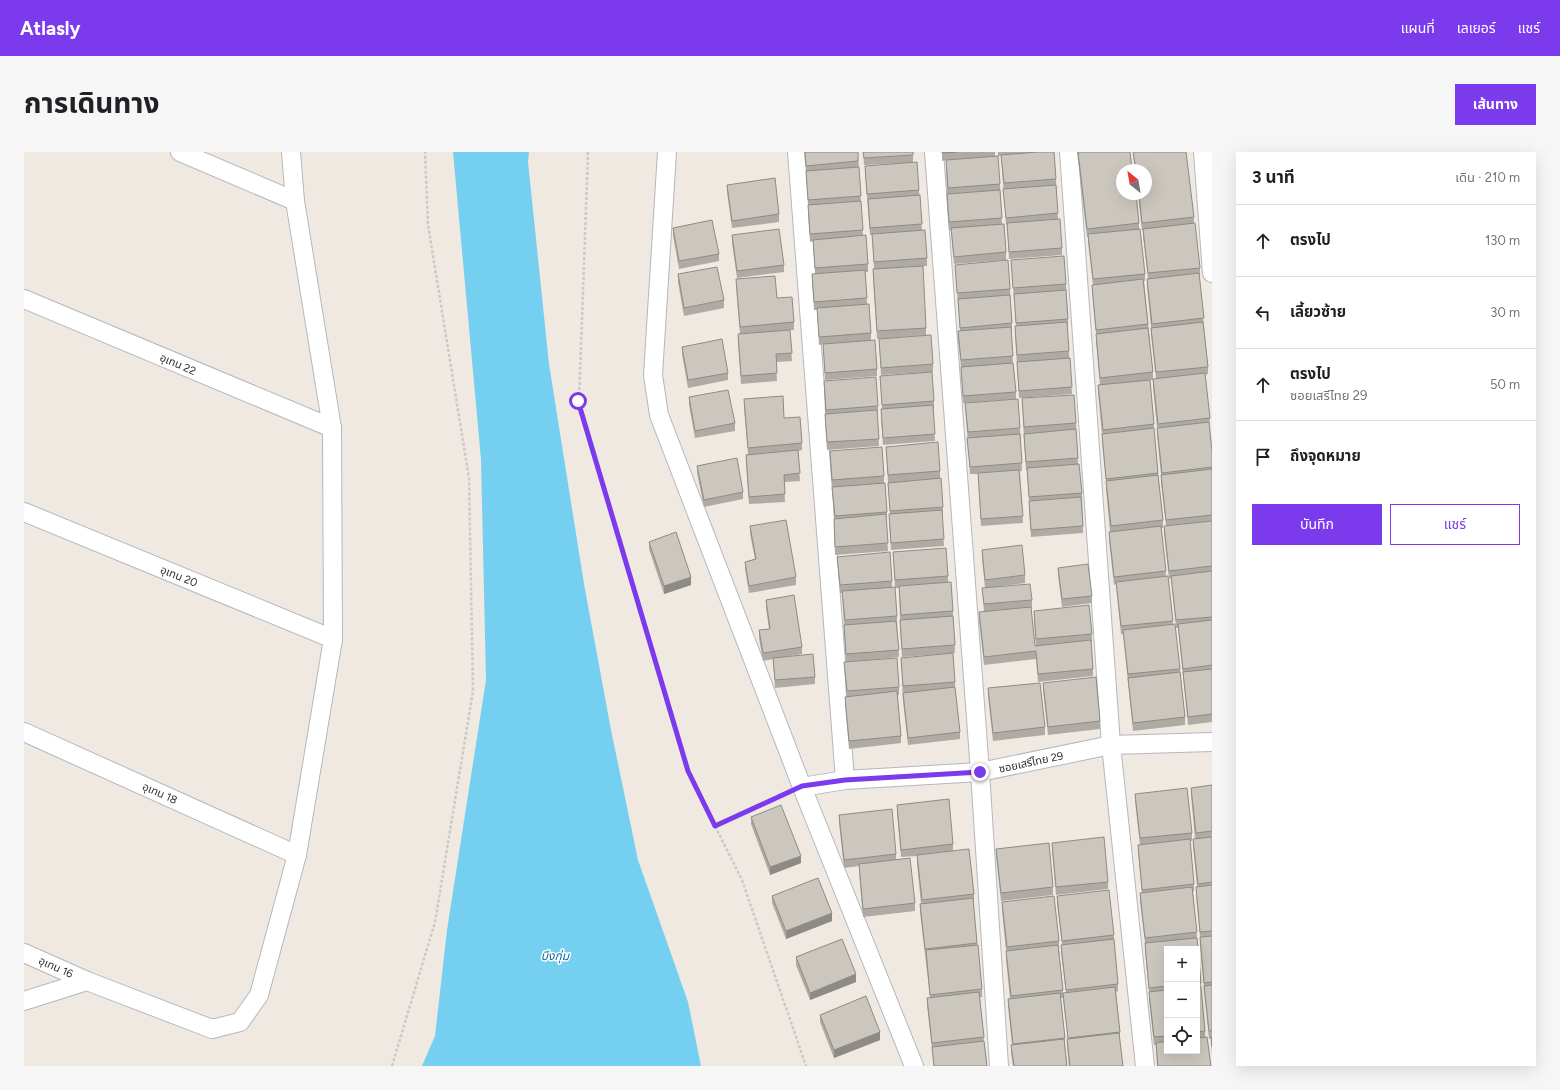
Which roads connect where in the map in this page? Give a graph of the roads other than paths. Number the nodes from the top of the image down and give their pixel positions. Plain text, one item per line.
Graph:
1 (180, 152) edge
2 (292, 152) edge
3 (667, 152) edge
4 (797, 152) edge
5 (934, 152) edge
6 (1069, 152) edge
7 (1203, 152) edge
8 (295, 201) junction
9 (1212, 273) edge
10 (24, 299) edge
11 (332, 428) junction
12 (24, 512) edge
13 (333, 639) junction
14 (24, 732) edge
15 (1212, 742) edge
16 (1111, 745) junction
17 (980, 772) junction
18 (845, 780) junction
19 (802, 786) junction
20 (297, 855) junction
21 (24, 953) edge
22 (87, 981) junction
23 (24, 1001) edge
24 (914, 1066) edge
25 (999, 1066) edge
26 (1145, 1066) edge

1 - 8 street
2 - 8 street, อุเทน 16
3 - 19 street
4 - 18 street
5 - 17 street
6 - 16 street
7 - 9 street
8 - 11 street, อุเทน 16
10 - 11 street, อุเทน 22
11 - 13 street, อุเทน 16
12 - 13 street, อุเทน 20
13 - 20 street, อุเทน 16
14 - 20 street, อุเทน 18
15 - 16 street, ซอยเสรีไทย 29
16 - 17 street, ซอยเสรีไทย 29
16 - 26 street
17 - 18 street, ซอยเสรีไทย 29
17 - 25 street
18 - 19 street, ซอยเสรีไทย 29
19 - 24 street
20 - 22 street, อุเทน 16
21 - 22 street, อุเทน 16
22 - 23 street

